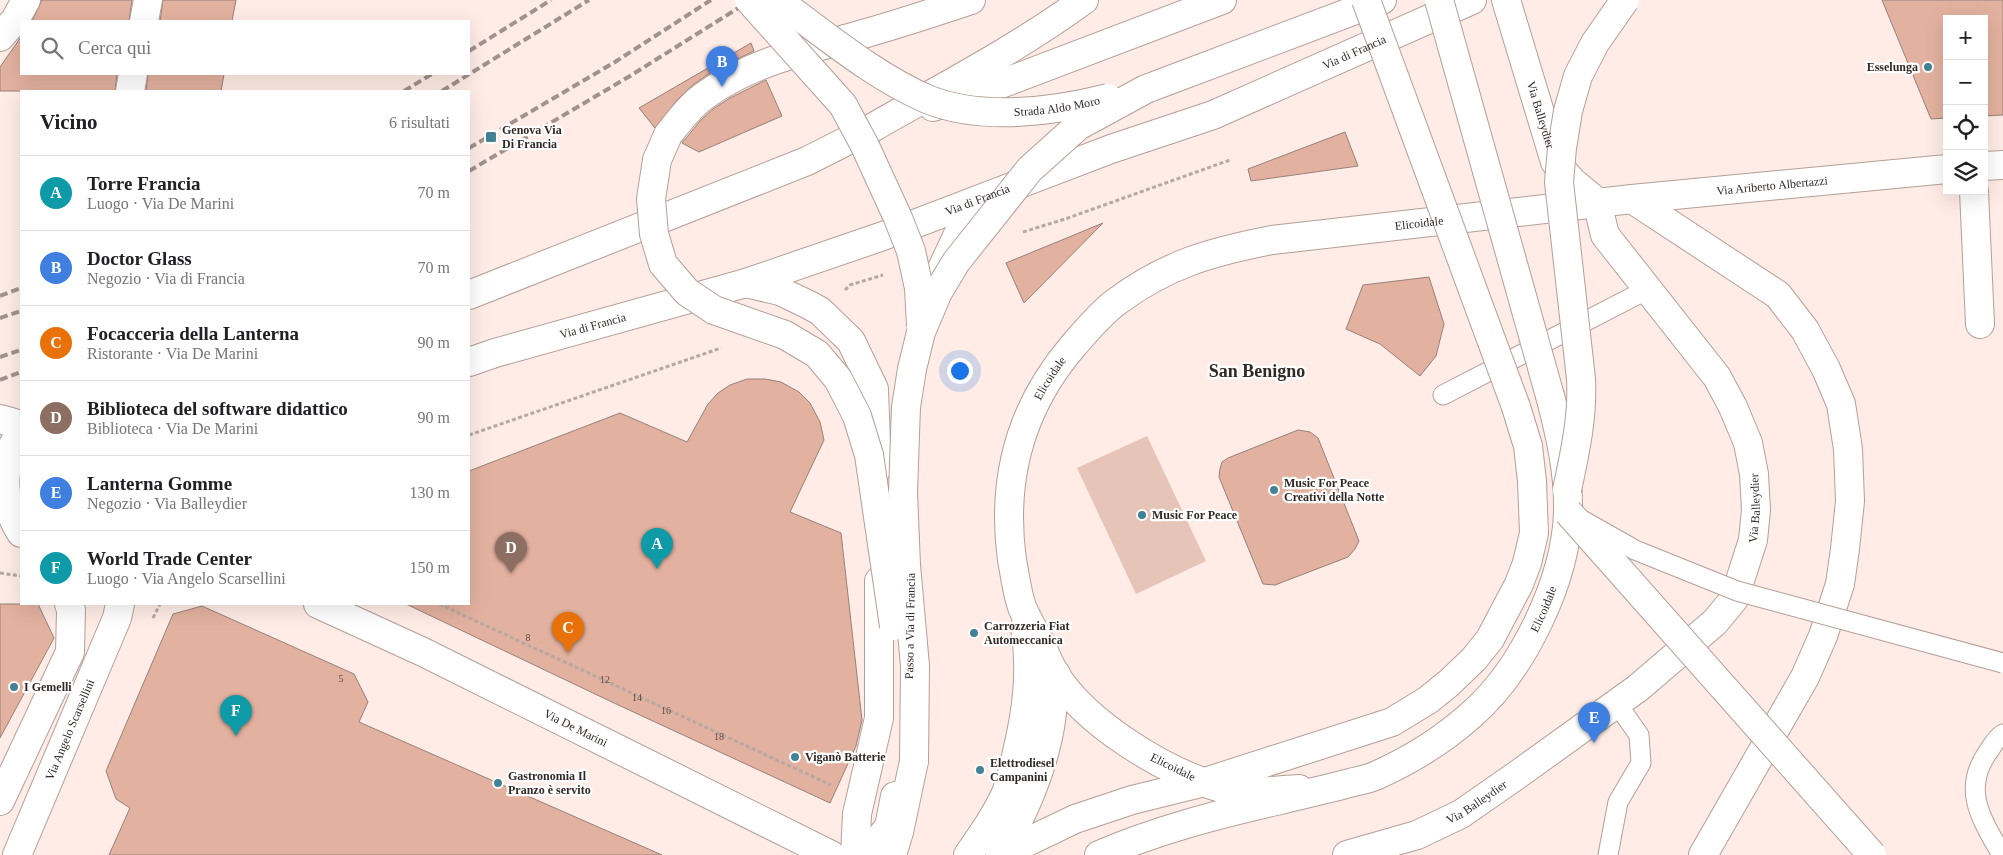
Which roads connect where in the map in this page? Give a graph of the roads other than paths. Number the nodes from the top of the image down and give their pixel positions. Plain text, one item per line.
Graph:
1 (26, 0) edge
2 (148, 0) edge
3 (749, 0) edge
4 (777, 0) edge
5 (971, 0) edge
6 (1084, 0) edge
7 (1222, 0) edge
8 (1366, 0) edge
9 (1382, 0) edge
10 (1439, 0) edge
11 (1472, 0) edge
12 (1506, 0) edge
13 (1625, 0) edge
14 (144, 20) edge
15 (0, 37) edge
16 (134, 75) edge
17 (1146, 89) junction
18 (130, 90) edge
19 (872, 128) junction
20 (2003, 165) edge
21 (1988, 166) edge
22 (1943, 169) edge
23 (1974, 195) edge
24 (1632, 199) junction
25 (972, 202) junction
26 (1597, 202) junction
27 (746, 283) junction
28 (1648, 289) junction
29 (470, 295) edge
30 (1980, 324) dead end
31 (921, 332) junction
32 (470, 362) edge
33 (920, 387) junction
34 (874, 389) junction
35 (1443, 395) dead end
36 (0, 419) edge
37 (20, 425) edge
38 (20, 431) edge
39 (0, 482) edge
40 (1568, 501) junction
41 (20, 532) edge
42 (69, 605) edge
43 (120, 605) edge
44 (320, 605) edge
45 (1022, 606) junction
46 (2003, 663) edge
47 (1056, 674) junction
48 (1617, 704) junction
49 (2003, 734) edge
50 (914, 762) junction
51 (1205, 782) junction
52 (1332, 788) junction
53 (0, 801) edge
54 (17, 855) edge
55 (831, 855) edge
56 (856, 855) edge
57 (865, 855) edge
58 (892, 855) edge
59 (968, 855) edge
60 (1000, 855) edge
61 (1100, 855) edge
62 (1347, 855) edge
63 (1608, 855) edge
64 (1703, 855) edge
65 (1872, 855) edge
66 (2002, 855) edge

1 - 15 main road
2 - 14 main road
3 - 31 main road, bridge
4 - 17 main road, Strada Aldo Moro, bridge
5 - 50 main road, bridge
6 - 19 main road
7 - 19 main road
8 - 51 main road, bridge
9 - 17 main road, Strada Aldo Moro
10 - 40 main road, Elicoidale, bridge
11 - 25 main road, Via di Francia
12 - 26 main road, Via Balleydier
13 - 40 main road, bridge
16 - 18 main road
17 - 31 main road, bridge
19 - 29 main road
20 - 21 main road
22 - 24 main road, Via Ariberto Albertazzi
23 - 30 main road
24 - 26 main road, Via Ariberto Albertazzi
24 - 64 main road
25 - 27 main road, Via di Francia
25 - 33 main road, Passo a Via di Francia
26 - 28 main road, Via Balleydier
26 - 45 main road, Elicoidale
27 - 32 main road, Via di Francia
27 - 34 main road
28 - 35 lane
28 - 48 main road, Via Balleydier
31 - 50 main road, bridge
33 - 34 main road
33 - 57 main road, Passo a Via di Francia
34 - 56 main road
36 - 37 main road
38 - 39 main road
39 - 41 main road
40 - 46 lane, bridge
40 - 52 main road, Elicoidale
40 - 65 main road, bridge
42 - 53 main road
43 - 54 main road, Via Angelo Scarsellini
44 - 55 main road, Via De Marini
45 - 47 main road, Elicoidale
45 - 59 main road
47 - 51 main road, Elicoidale
47 - 60 main road
48 - 62 main road, Via Balleydier
48 - 63 lane
49 - 66 lane
50 - 58 main road
51 - 52 main road, Elicoidale
51 - 60 main road, Elicoidale
52 - 61 main road, Elicoidale

